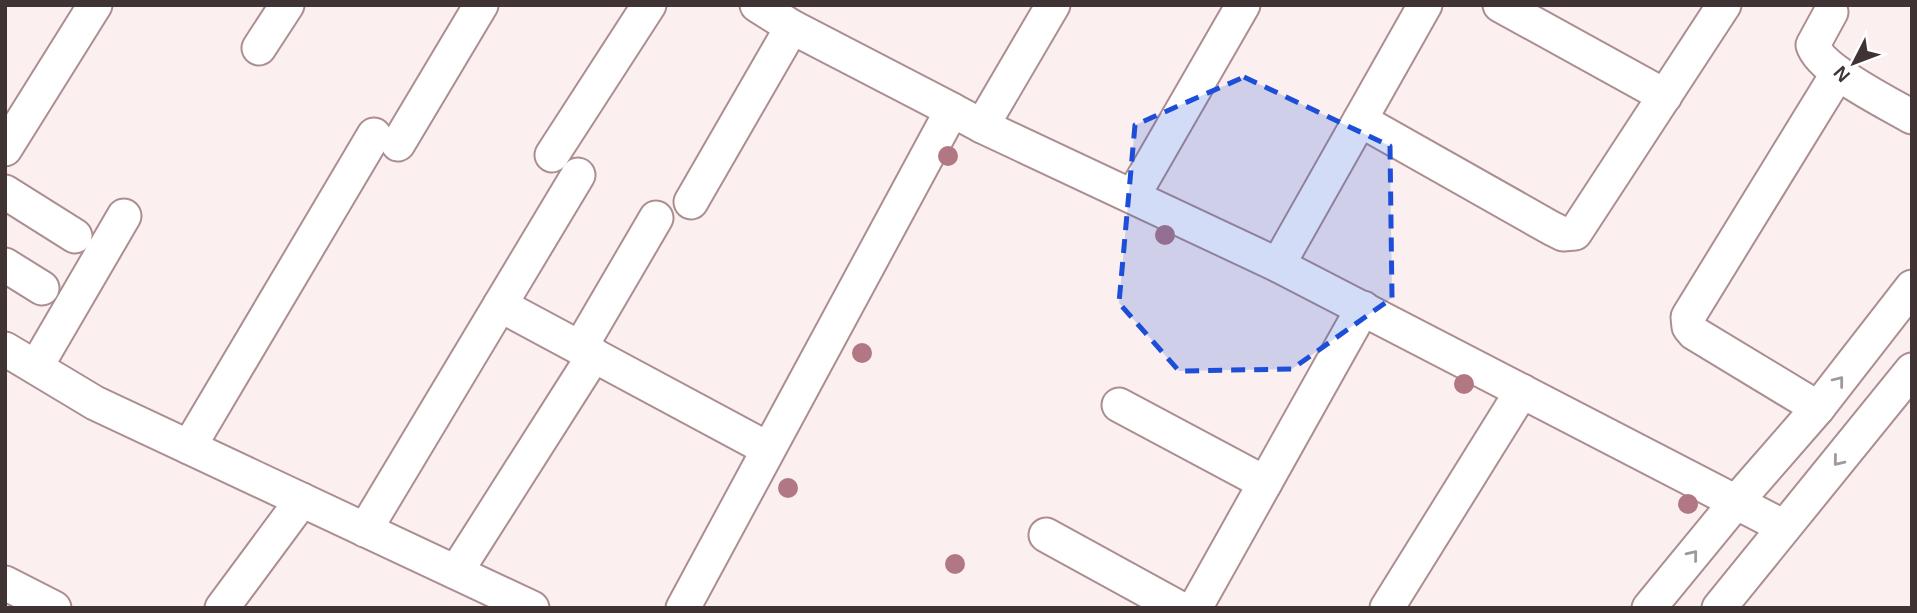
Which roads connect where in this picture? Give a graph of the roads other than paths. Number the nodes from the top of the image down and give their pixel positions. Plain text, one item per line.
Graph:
1 (95, 5) edge
2 (287, 5) edge
3 (481, 5) edge
4 (649, 5) edge
5 (757, 5) edge
6 (1053, 5) edge
7 (1243, 5) edge
8 (1425, 5) edge
9 (1500, 5) edge
10 (1724, 5) edge
11 (1831, 12) dead end
12 (792, 27) junction
13 (259, 48) dead end
14 (1838, 73) junction
15 (1665, 96) junction
16 (952, 110) junction
17 (1912, 117) edge
18 (1360, 120) junction
19 (982, 126) junction
20 (5, 149) edge
21 (5, 192) edge
22 (1133, 196) junction
23 (691, 202) dead end
24 (124, 216) dead end
25 (656, 218) dead end
26 (75, 236) dead end
27 (5, 265) edge
28 (1278, 265) junction
29 (1912, 287) edge
30 (42, 288) dead end
31 (500, 304) junction
32 (1363, 308) junction
33 (5, 349) edge
34 (587, 351) junction
35 (36, 367) junction
36 (1912, 370) edge
37 (1522, 391) junction
38 (1119, 405) dead end
39 (1818, 408) junction
40 (188, 447) junction
41 (768, 449) junction
42 (1265, 484) junction
43 (302, 500) junction
44 (1736, 502) junction
45 (1784, 527) junction
46 (365, 530) junction
47 (1046, 535) dead end
48 (456, 572) junction
49 (5, 583) edge
50 (54, 608) edge
51 (222, 608) edge
52 (532, 608) edge
53 (683, 608) edge
54 (1179, 608) edge
55 (1195, 608) edge
56 (1387, 608) edge
57 (1649, 608) edge
58 (1719, 608) edge

1 - 20 street
2 - 13 street
3 - 40 street
4 - 31 street
5 - 12 street
6 - 19 street
7 - 22 street
8 - 18 street
9 - 15 street
10 - 15 street
11 - 14 street
12 - 16 street
12 - 23 street
14 - 17 street
14 - 39 street
15 - 18 street
16 - 19 street
16 - 41 street
18 - 28 street
19 - 22 street
21 - 26 street
22 - 28 street
24 - 35 street
25 - 34 street
27 - 30 street
28 - 32 street
39 -> 29 street
31 - 34 street
31 - 46 street
32 - 37 street
32 - 42 street
33 - 35 street
34 - 41 street
34 - 48 street
35 - 40 street
36 -> 45 street
37 - 44 street
37 - 56 street
38 - 42 street
39 - 44 street
40 - 43 street
41 - 53 street
42 - 55 street
43 - 46 street
43 - 51 street
44 - 45 street
57 -> 44 street
45 - 58 street
46 - 48 street
47 - 54 street
48 - 52 street
49 - 50 street

